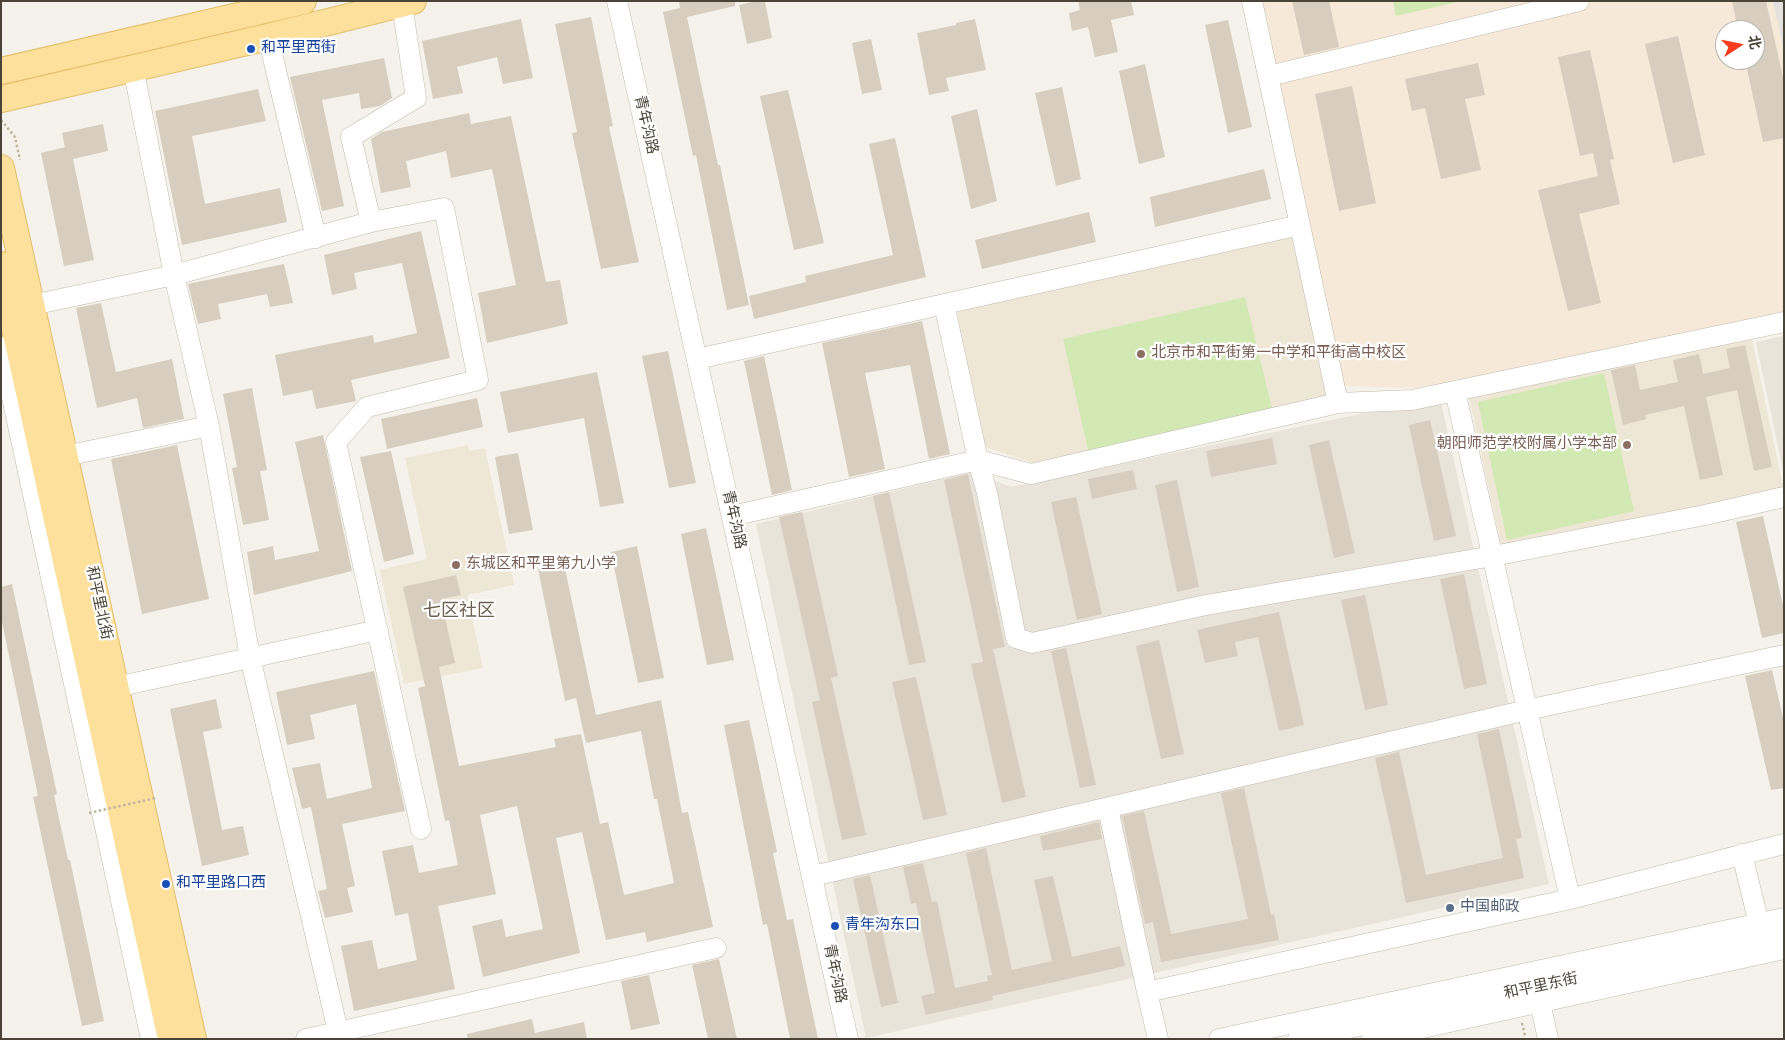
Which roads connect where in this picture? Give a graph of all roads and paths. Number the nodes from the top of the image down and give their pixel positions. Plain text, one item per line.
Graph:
1 (303, 1) edge
2 (617, 1) edge
3 (1252, 1) edge
4 (1579, 1) edge
5 (408, 2) edge
6 (1529, 7) edge
7 (268, 37) junction
8 (133, 68) junction
9 (1, 71) edge
10 (1269, 76) junction
11 (1, 99) edge
12 (1, 168) edge
13 (371, 222) junction
14 (1300, 226) junction
15 (316, 238) junction
16 (1, 265) edge
17 (174, 275) junction
18 (944, 304) junction
19 (32, 305) junction
20 (1784, 322) edge
21 (1, 347) edge
22 (697, 359) junction
23 (1456, 391) junction
24 (1338, 403) junction
25 (209, 426) junction
26 (65, 456) junction
27 (978, 460) junction
28 (1784, 497) edge
29 (732, 516) junction
30 (1492, 556) junction
31 (378, 630) junction
32 (1784, 655) edge
33 (250, 657) junction
34 (116, 687) junction
35 (1527, 710) junction
36 (156, 798) dead end
37 (1108, 808) junction
38 (89, 813) dead end
39 (421, 829) dead end
40 (1784, 844) edge
41 (1742, 854) junction
42 (813, 876) junction
43 (1570, 899) junction
44 (1784, 918) edge
45 (1759, 924) junction
46 (1784, 934) edge
47 (716, 948) dead end
48 (1784, 949) edge
49 (1147, 992) junction
50 (1540, 1002) junction
51 (338, 1031) junction
52 (152, 1039) edge
53 (171, 1039) edge
54 (193, 1039) edge
55 (306, 1039) edge
56 (848, 1039) edge
57 (1158, 1039) edge
58 (1219, 1039) edge
59 (1298, 1039) edge
60 (1372, 1039) edge
61 (1548, 1039) edge

1 - 9 main road
2 - 22 street, 青年沟路
3 - 10 street
4 - 6 street
5 - 7 main road
5 - 13 street
6 - 10 street
7 - 8 main road
7 - 15 street
8 - 11 main road
8 - 17 street
10 - 14 street
12 - 19 main road, 和平里北街
13 - 15 street
13 - 31 street
14 - 18 street
14 - 24 street
15 - 17 street
16 - 53 main road, 和平里北街
17 - 19 street
17 - 25 street
18 - 22 street
18 - 27 street
19 - 26 main road, 和平里北街
20 - 23 street
21 - 52 street
22 - 29 street, 青年沟路
23 - 24 street
23 - 30 street
24 - 27 street
25 - 26 street
25 - 33 street
26 - 34 main road, 和平里北街
27 - 29 street
27 - 30 street
28 - 30 street
29 - 42 street, 青年沟路
30 - 35 street
31 - 33 street
31 - 39 street
32 - 35 street
33 - 34 street
33 - 51 street
34 - 54 main road, 和平里北街
35 - 37 street
35 - 43 street
36 - 38 path, bridge
37 - 42 street
37 - 49 street
40 - 41 street
41 - 43 street
41 - 45 street
42 - 56 street, 青年沟路
43 - 49 street
44 - 45 street
45 - 58 street
46 - 59 street, 和平里东街
47 - 51 street
48 - 50 street, 和平里东街
49 - 57 street
50 - 60 street, 和平里东街
50 - 61 street
51 - 55 street

